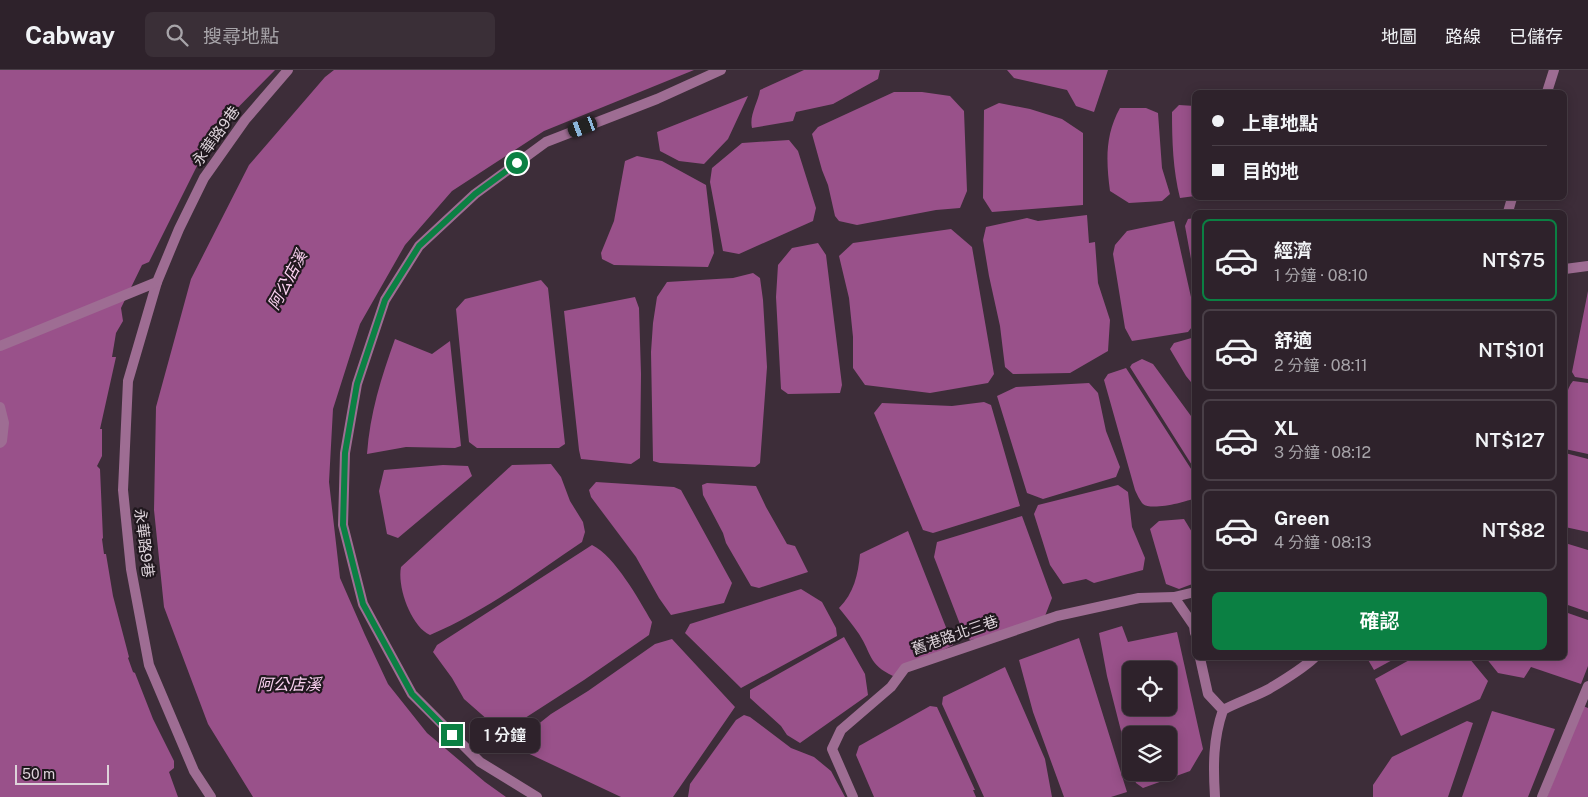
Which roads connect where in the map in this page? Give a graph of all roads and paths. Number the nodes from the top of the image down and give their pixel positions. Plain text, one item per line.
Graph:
1 (288, 70) edge
2 (722, 70) edge
3 (1554, 70) edge
4 (1548, 90) edge
5 (1588, 266) edge
6 (1567, 269) edge
7 (157, 282) junction
8 (0, 346) edge
9 (0, 407) edge
10 (0, 443) edge
11 (1192, 593) edge
12 (1174, 597) junction
13 (1192, 623) edge
14 (1200, 660) edge
15 (1312, 660) edge
16 (1588, 686) edge
17 (1223, 710) junction
18 (211, 797) edge
19 (537, 797) edge
20 (853, 797) edge
21 (1215, 797) edge
22 (1542, 797) edge

1 - 7 street, 永華路9巷
2 - 19 street
3 - 4 street
5 - 6 street
7 - 8 street
7 - 18 street, 永華路9巷
9 - 10 street
11 - 12 street, 舊港路北三巷
12 - 13 street
12 - 20 street, 舊港路北三巷
14 - 17 street
15 - 17 street
16 - 22 street
17 - 21 street

